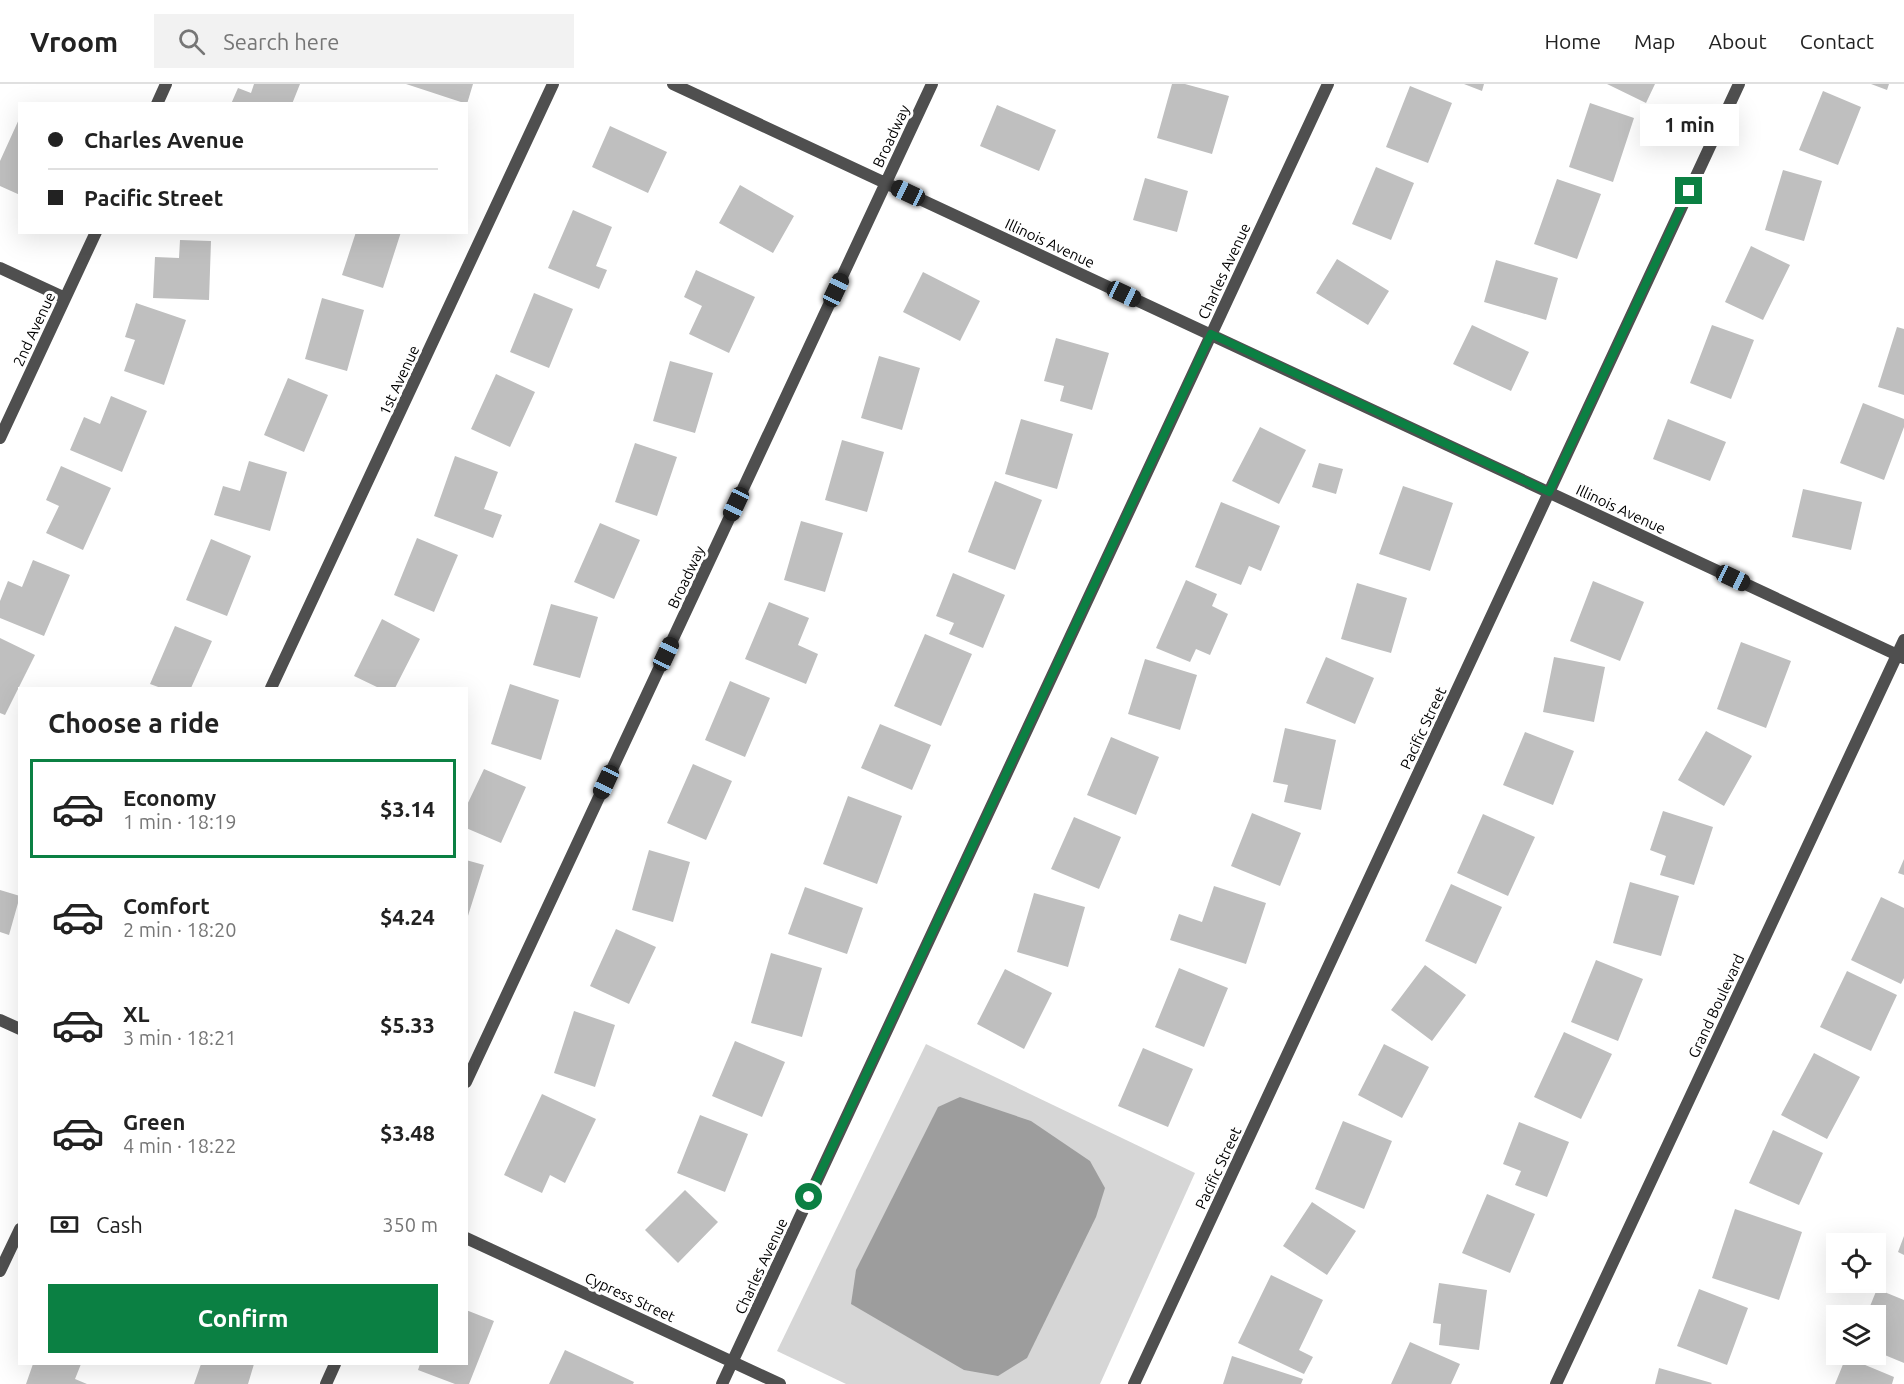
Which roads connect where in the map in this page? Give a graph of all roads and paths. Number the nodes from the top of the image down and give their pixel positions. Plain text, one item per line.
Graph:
1 (166, 84) edge
2 (553, 84) edge
3 (673, 84) edge
4 (932, 84) edge
5 (1328, 84) edge
6 (1739, 84) edge
7 (158, 102) edge
8 (886, 183) junction
9 (95, 234) edge
10 (0, 268) edge
11 (65, 298) junction
12 (1211, 334) junction
13 (0, 438) edge
14 (1549, 492) junction
15 (1904, 640) edge
16 (1901, 656) edge
17 (271, 687) edge
18 (0, 1020) edge
19 (18, 1028) edge
20 (468, 1078) edge
21 (18, 1233) edge
22 (468, 1239) edge
23 (0, 1271) edge
24 (733, 1362) junction
25 (335, 1365) edge
26 (326, 1384) edge
27 (722, 1384) edge
28 (780, 1384) edge
29 (1134, 1384) edge
30 (1556, 1384) edge

1 - 7 street
2 - 17 street, 1st Avenue
3 - 8 street, Illinois Avenue
4 - 8 street, Broadway
5 - 12 street, Charles Avenue
6 - 14 street, Pacific Street
8 - 12 street, Illinois Avenue
8 - 20 street, Broadway
9 - 11 street, 2nd Avenue
10 - 11 street
11 - 13 street, 2nd Avenue
12 - 14 street, Illinois Avenue
12 - 24 street, Charles Avenue
14 - 16 street, Illinois Avenue
14 - 29 street, Pacific Street
15 - 16 street, Grand Boulevard
16 - 30 street, Grand Boulevard
18 - 19 street
21 - 23 street
22 - 24 street, Cypress Street
24 - 27 street, Charles Avenue
24 - 28 street, Cypress Street
25 - 26 street

